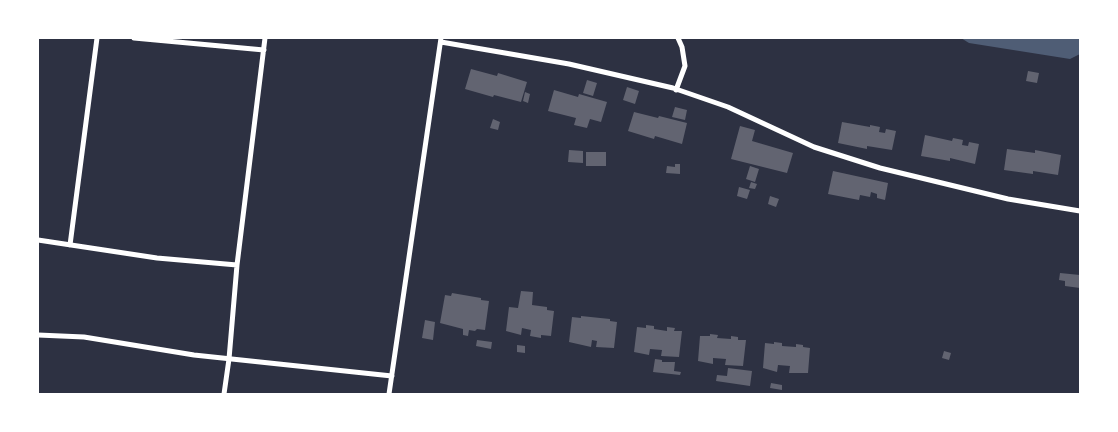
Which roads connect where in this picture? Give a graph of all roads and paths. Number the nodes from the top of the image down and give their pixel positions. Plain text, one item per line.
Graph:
1 (96, 38) edge
2 (134, 38) edge
3 (265, 38) edge
4 (678, 38) edge
5 (441, 40) edge
6 (264, 50) junction
7 (676, 90) junction
8 (1080, 211) edge
9 (38, 240) edge
10 (70, 245) junction
11 (238, 265) junction
12 (38, 335) edge
13 (229, 358) junction
14 (392, 376) junction
15 (224, 394) edge
16 (389, 394) edge

1 - 10 street
2 - 6 street
3 - 6 street
4 - 7 street
5 - 7 street
5 - 14 street
6 - 11 street
7 - 8 street
9 - 10 street
10 - 11 street
11 - 13 street
12 - 13 street
13 - 14 street
13 - 15 street
14 - 16 street

